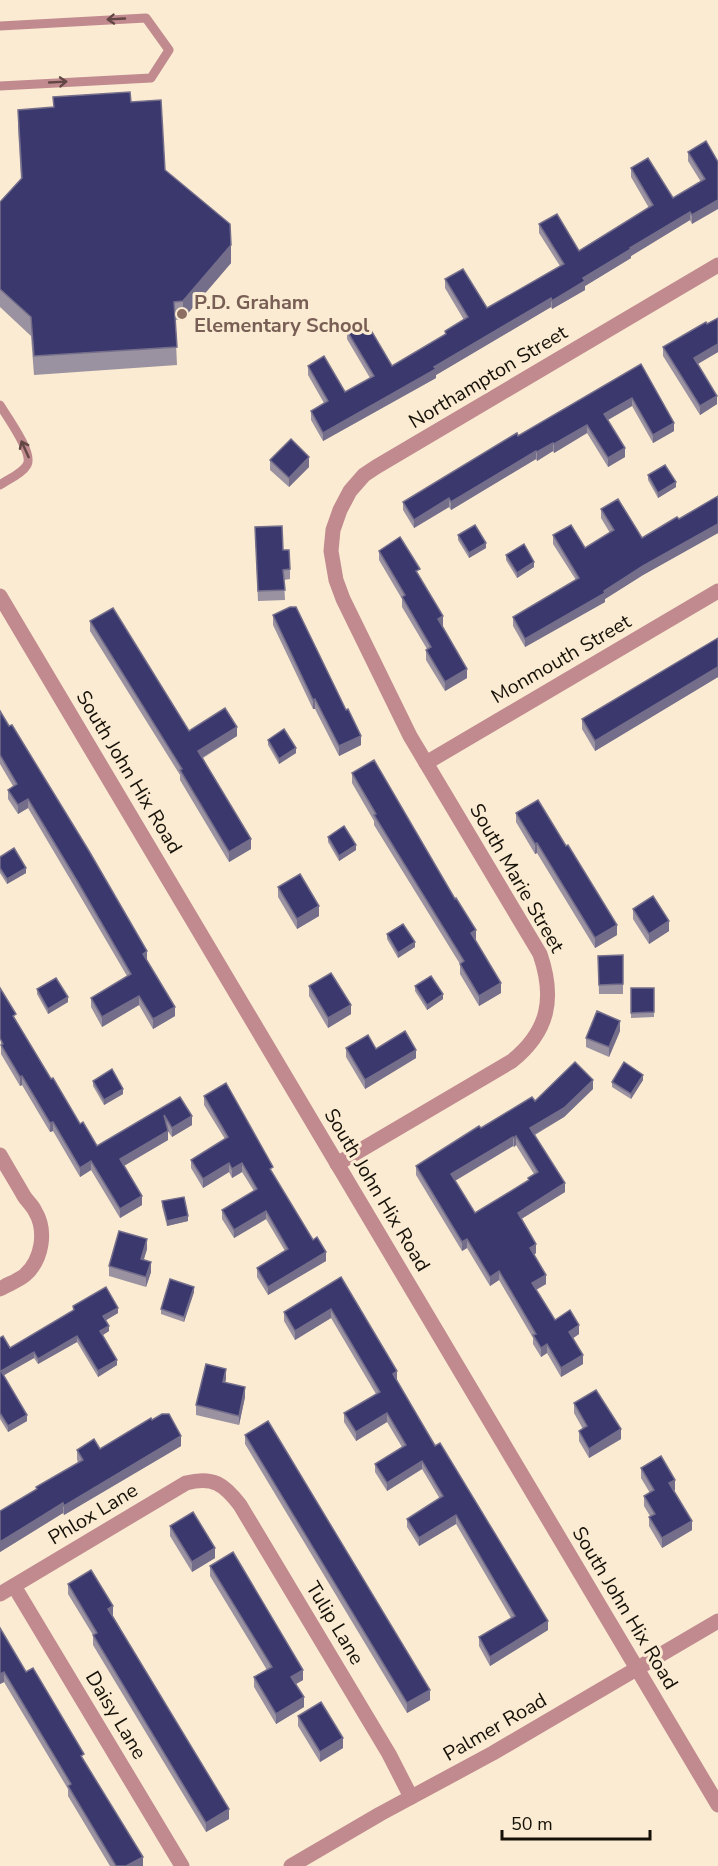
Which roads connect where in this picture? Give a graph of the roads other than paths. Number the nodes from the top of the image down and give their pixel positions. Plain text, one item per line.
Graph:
1 (0, 26) edge
2 (0, 86) edge
3 (718, 265) edge
4 (0, 405) edge
5 (0, 485) edge
6 (332, 565) joint
7 (718, 591) edge
8 (0, 597) edge
9 (426, 763) junction
10 (0, 1155) edge
11 (337, 1164) junction
12 (0, 1288) edge
13 (211, 1481) joint
14 (14, 1586) junction
15 (0, 1594) edge
16 (718, 1621) edge
17 (637, 1668) junction
18 (411, 1797) junction
19 (718, 1805) edge
20 (182, 1866) edge
21 (291, 1866) edge

2 -> 1 lane
3 - 6 street, Northampton Street
5 -> 4 lane
6 - 9 street, South Marie Street
7 - 9 street, Monmouth Street
8 - 11 street, South John Hix Road
9 - 11 street, South Marie Street
10 - 12 street
11 - 17 street, South John Hix Road
13 - 14 street, Phlox Lane
13 - 18 street, Tulip Lane
14 - 15 street, Phlox Lane
14 - 20 street, Daisy Lane
16 - 17 street, Palmer Road
17 - 18 street, Palmer Road
17 - 19 street, South John Hix Road
18 - 21 street, Palmer Road

